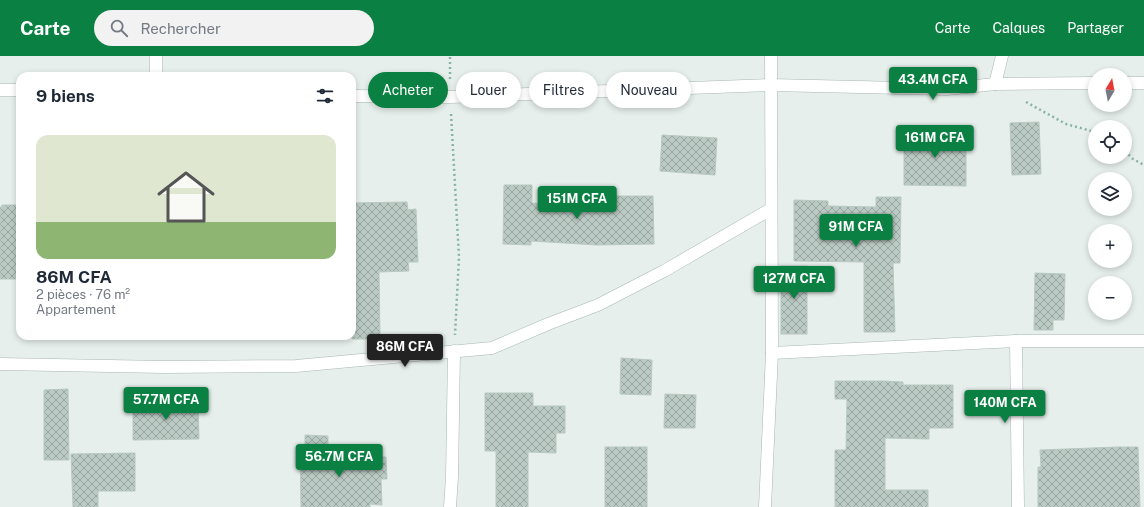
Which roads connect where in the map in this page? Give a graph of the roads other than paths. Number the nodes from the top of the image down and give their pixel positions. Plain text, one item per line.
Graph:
1 (156, 56) edge
2 (771, 56) edge
3 (1002, 56) edge
4 (156, 72) edge
5 (1088, 83) edge
6 (1132, 83) edge
7 (1144, 83) edge
8 (995, 84) junction
9 (771, 86) junction
10 (0, 90) edge
11 (16, 90) edge
12 (356, 96) edge
13 (771, 209) junction
14 (1016, 341) junction
15 (1144, 341) edge
16 (454, 352) junction
17 (772, 353) junction
18 (0, 364) edge
19 (450, 507) edge
20 (765, 507) edge
21 (1018, 507) edge

1 - 4 street
2 - 9 street
3 - 8 street
5 - 8 street
6 - 7 street
8 - 9 street
9 - 12 street
9 - 13 street
10 - 11 street
13 - 16 street
13 - 17 street
14 - 15 street
14 - 17 street
14 - 21 street
16 - 18 street
16 - 19 street
17 - 20 street

